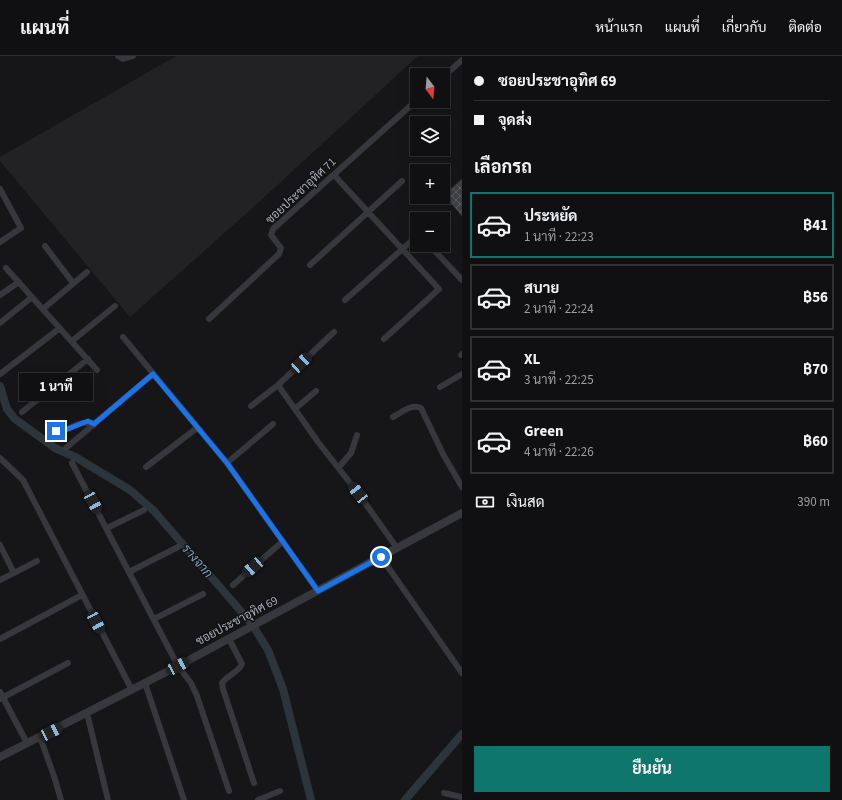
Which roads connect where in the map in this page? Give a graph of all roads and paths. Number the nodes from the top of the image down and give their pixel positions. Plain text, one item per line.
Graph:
1 (118, 56) edge
2 (133, 56) edge
3 (462, 60) edge
4 (450, 71) edge
5 (410, 106) edge
6 (334, 175) junction
7 (402, 181) dead end
8 (1, 193) edge
9 (368, 212) junction
10 (0, 242) edge
11 (410, 242) edge
12 (45, 246) dead end
13 (402, 249) junction
14 (436, 252) edge
15 (310, 265) dead end
16 (6, 268) dead end
17 (87, 272) dead end
18 (462, 280) edge
19 (19, 282) junction
20 (73, 284) junction
21 (0, 295) edge
22 (32, 297) junction
23 (345, 300) dead end
24 (115, 306) dead end
25 (43, 309) junction
26 (209, 319) dead end
27 (0, 323) edge
28 (60, 328) junction
29 (334, 332) dead end
30 (123, 337) dead end
31 (384, 339) dead end
32 (72, 341) junction
33 (88, 359) junction
34 (97, 370) dead end
35 (0, 374) edge
36 (153, 374) junction
37 (462, 374) edge
38 (278, 385) junction
39 (440, 387) dead end
40 (316, 391) dead end
41 (251, 406) dead end
42 (296, 408) junction
43 (22, 412) dead end
44 (393, 417) dead end
45 (94, 424) junction
46 (273, 424) dead end
47 (197, 428) junction
48 (56, 431) dead end
49 (357, 435) dead end
50 (66, 448) dead end
51 (0, 458) edge
52 (72, 463) dead end
53 (227, 463) junction
54 (146, 467) dead end
55 (338, 467) junction
56 (462, 487) edge
57 (144, 510) dead end
58 (462, 514) edge
59 (107, 528) junction
60 (283, 541) junction
61 (0, 545) edge
62 (178, 547) dead end
63 (397, 548) junction
64 (381, 557) junction
65 (37, 561) dead end
66 (129, 572) junction
67 (14, 573) junction
68 (0, 580) edge
69 (233, 585) dead end
70 (318, 591) junction
71 (204, 594) dead end
72 (82, 595) junction
73 (154, 619) junction
74 (0, 639) edge
75 (229, 639) junction
76 (68, 663) dead end
77 (178, 666) junction
78 (462, 673) edge
79 (145, 683) junction
80 (132, 690) junction
81 (1, 696) edge
82 (87, 713) junction
83 (40, 737) junction
84 (27, 744) junction
85 (0, 757) edge
86 (254, 783) dead end
87 (280, 790) dead end
88 (229, 791) dead end
89 (444, 793) dead end
90 (462, 797) edge
91 (60, 800) edge
92 (108, 800) edge
93 (184, 800) edge
94 (258, 800) edge

1 - 2 street
3 - 4 street
5 - 6 street, ซอยประชาอุทิศ 71
6 - 9 street
6 - 26 street, ซอยประชาอุทิศ 71
7 - 9 street
8 - 10 street
9 - 13 street
9 - 15 street
11 - 13 street
12 - 20 street
13 - 23 street
13 - 31 street
14 - 18 street
16 - 19 street
17 - 20 street
19 - 21 street
19 - 22 street
20 - 25 street
22 - 25 street
22 - 27 street
24 - 32 street
25 - 28 street
28 - 32 street
28 - 35 street
29 - 38 street
30 - 36 street
32 - 33 street
33 - 34 street
33 - 43 street
36 - 45 street
36 - 47 street
37 - 39 street
38 - 41 street
38 - 42 street
40 - 42 street
42 - 55 street
44 - 56 street
45 - 48 street
45 - 50 street
46 - 53 street
47 - 53 street
47 - 54 street
49 - 55 street
51 - 72 street
52 - 59 street
53 - 60 street
55 - 63 street
57 - 59 street
58 - 63 street, ซอยประชาอุทิศ 69
59 - 66 street
60 - 69 street
60 - 70 street
61 - 67 street
62 - 66 street
63 - 64 street, ซอยประชาอุทิศ 69
64 - 70 street, ซอยประชาอุทิศ 69
64 - 78 street
65 - 67 street
66 - 73 street
67 - 68 street
70 - 75 street, ซอยประชาอุทิศ 69
71 - 73 street
72 - 74 street
72 - 80 street
73 - 77 street
75 - 77 street, ซอยประชาอุทิศ 69
75 - 86 street
76 - 81 street
77 - 79 street, ซอยประชาอุทิศ 69
77 - 88 street
79 - 80 street, ซอยประชาอุทิศ 69
79 - 93 street
80 - 82 street, ซอยประชาอุทิศ 69
81 - 84 street
82 - 83 street, ซอยประชาอุทิศ 69
82 - 92 street
83 - 84 street, ซอยประชาอุทิศ 69
83 - 91 street
84 - 85 street, ซอยประชาอุทิศ 69
87 - 94 street
89 - 90 street

